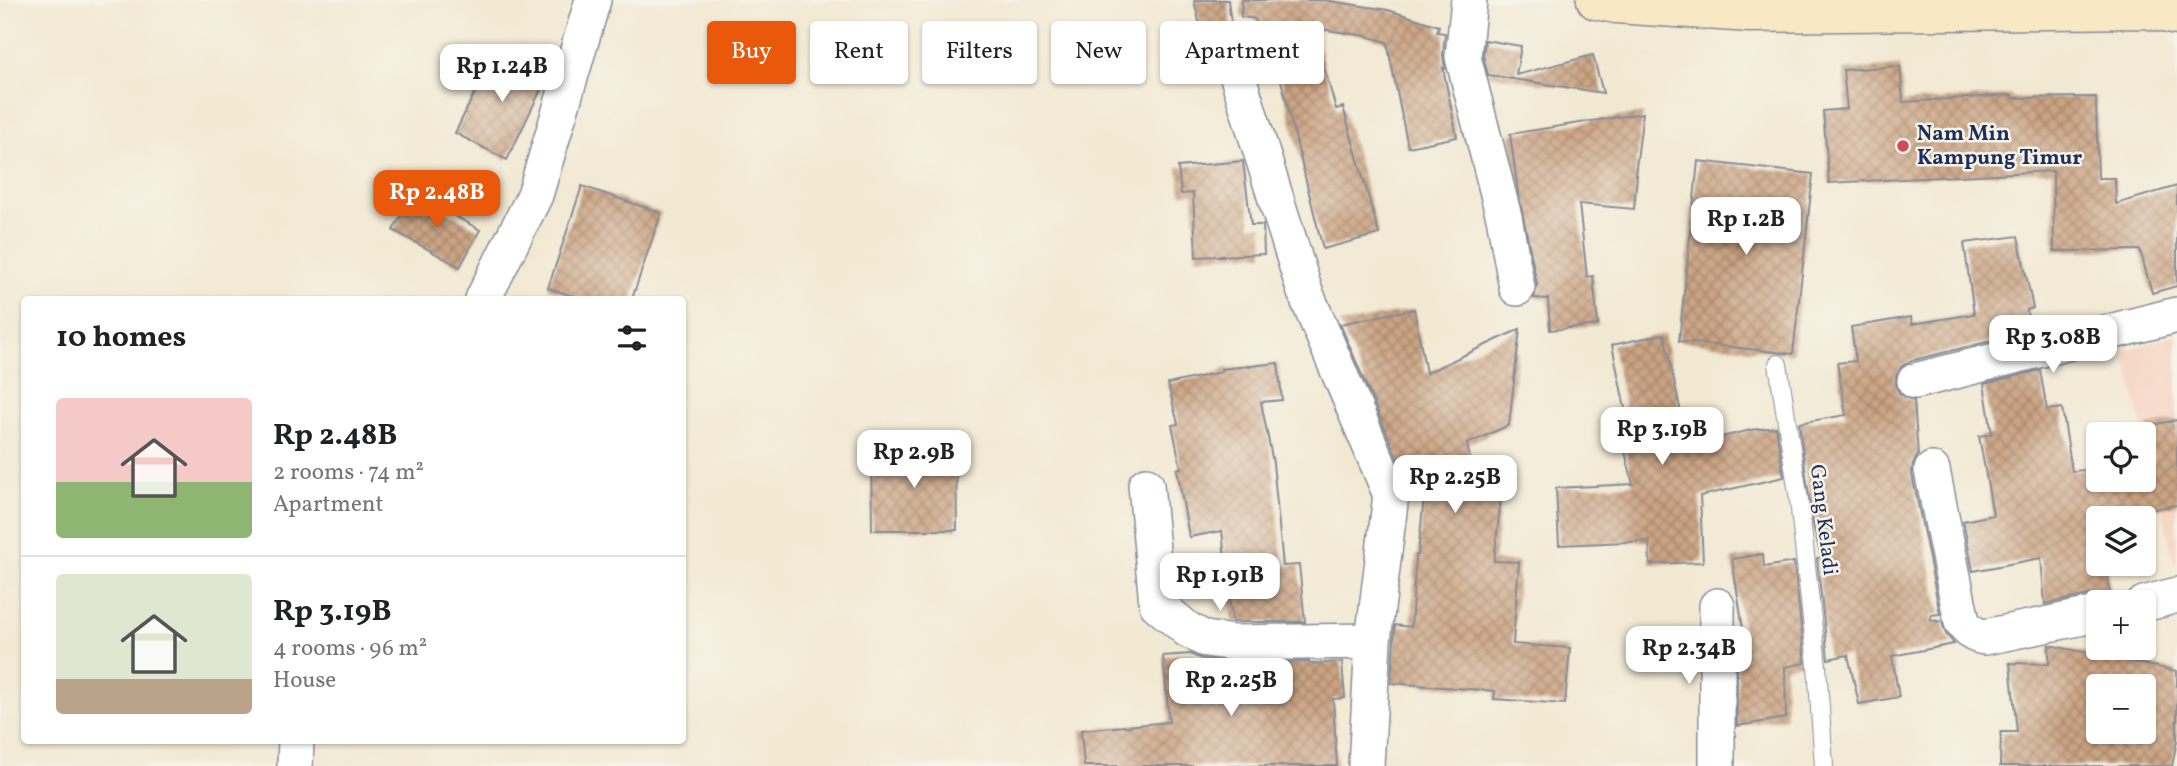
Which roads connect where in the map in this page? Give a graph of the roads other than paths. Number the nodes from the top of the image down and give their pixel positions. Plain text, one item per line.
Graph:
1 (593, 0) edge
2 (1469, 0) edge
3 (1609, 1) edge
4 (2177, 16) edge
5 (1240, 84) edge
6 (1517, 288) dead end
7 (484, 296) edge
8 (2177, 315) edge
9 (1778, 364) dead end
10 (1915, 381) dead end
11 (1933, 470) dead end
12 (1146, 485) dead end
13 (2177, 595) edge
14 (2156, 601) edge
15 (1717, 606) dead end
16 (2086, 616) edge
17 (1373, 641) junction
18 (296, 744) edge
19 (295, 766) edge
20 (1366, 766) edge
21 (1717, 766) edge
22 (1824, 766) edge

1 - 7 street
2 - 6 street
3 - 4 street
5 - 17 street
8 - 10 street
9 - 22 lane, Gang Keladi
11 - 16 street
12 - 17 street
13 - 14 street
15 - 21 street
17 - 20 street
18 - 19 street

